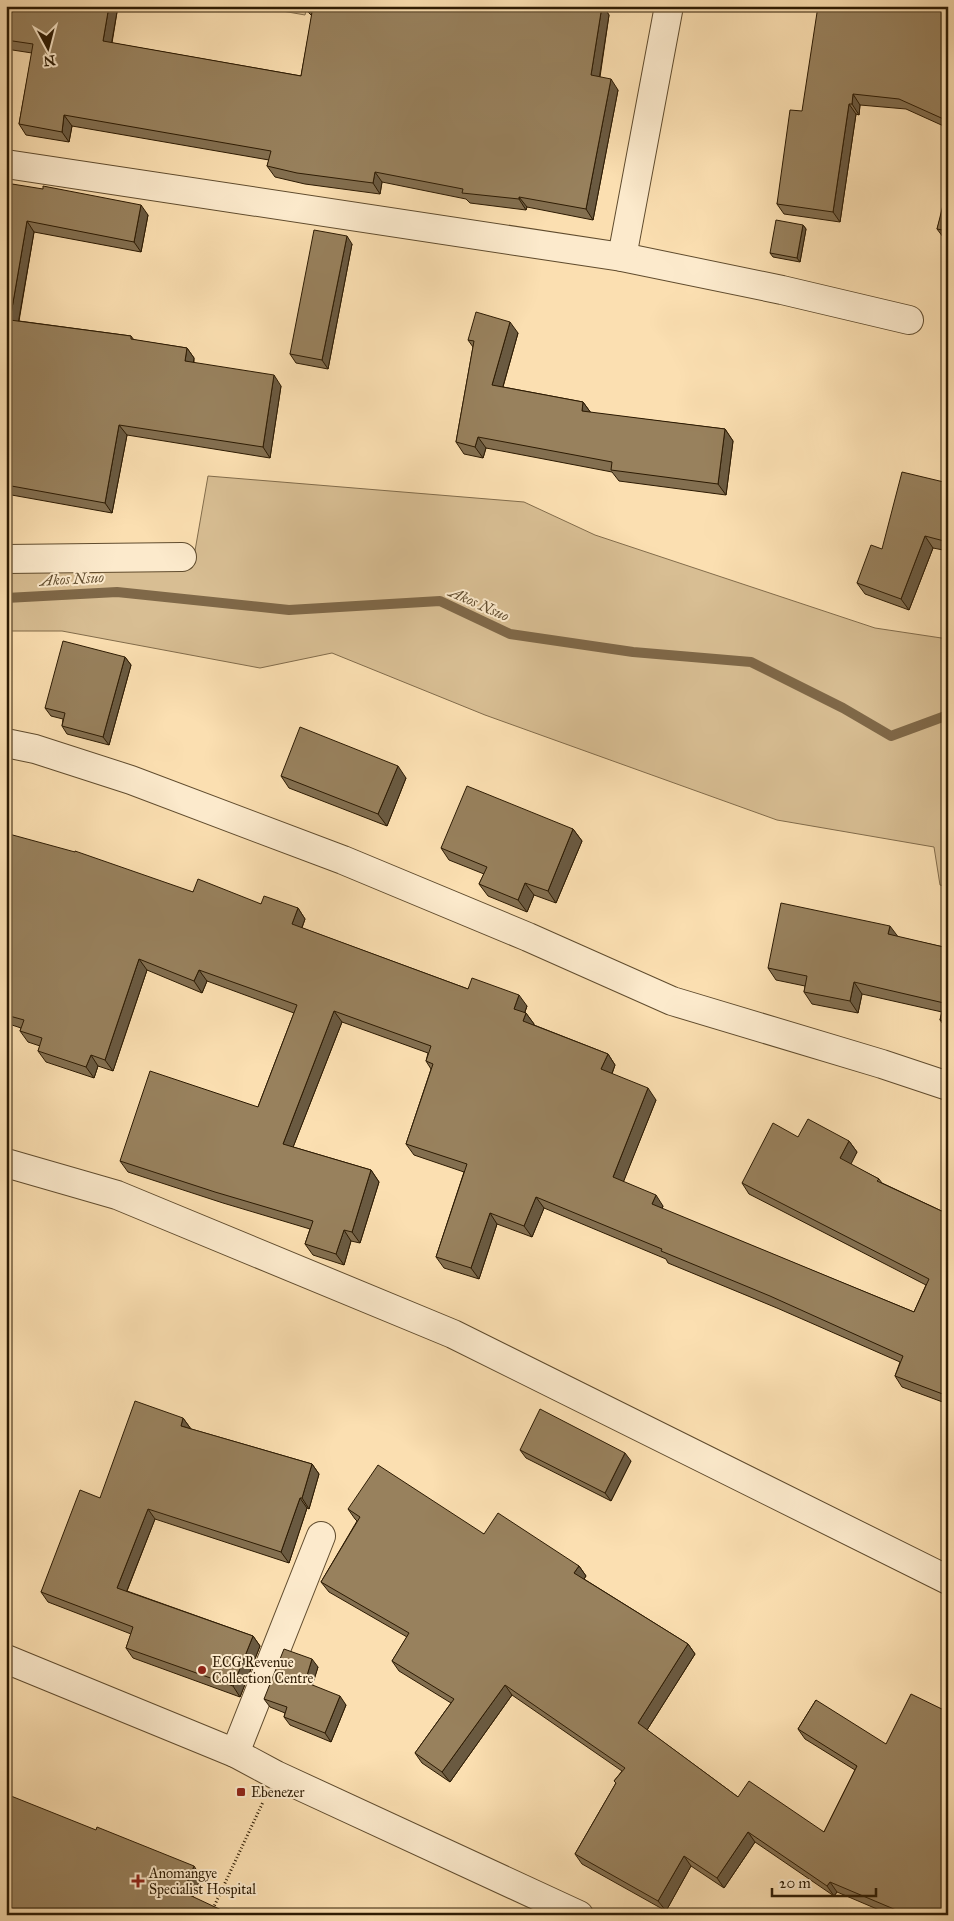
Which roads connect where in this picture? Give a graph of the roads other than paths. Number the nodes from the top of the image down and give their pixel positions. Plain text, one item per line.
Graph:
1 (669, 6) edge
2 (6, 164) edge
3 (622, 257) junction
4 (909, 320) dead end
5 (182, 557) dead end
6 (6, 559) edge
7 (6, 742) edge
8 (948, 1086) edge
9 (6, 1163) edge
10 (320, 1536) dead end
11 (948, 1580) edge
12 (6, 1659) edge
13 (235, 1754) junction
14 (579, 1915) edge

1 - 3 street
2 - 3 street
3 - 4 street
5 - 6 street
7 - 8 street
9 - 11 street
10 - 13 street
12 - 13 street
13 - 14 street

